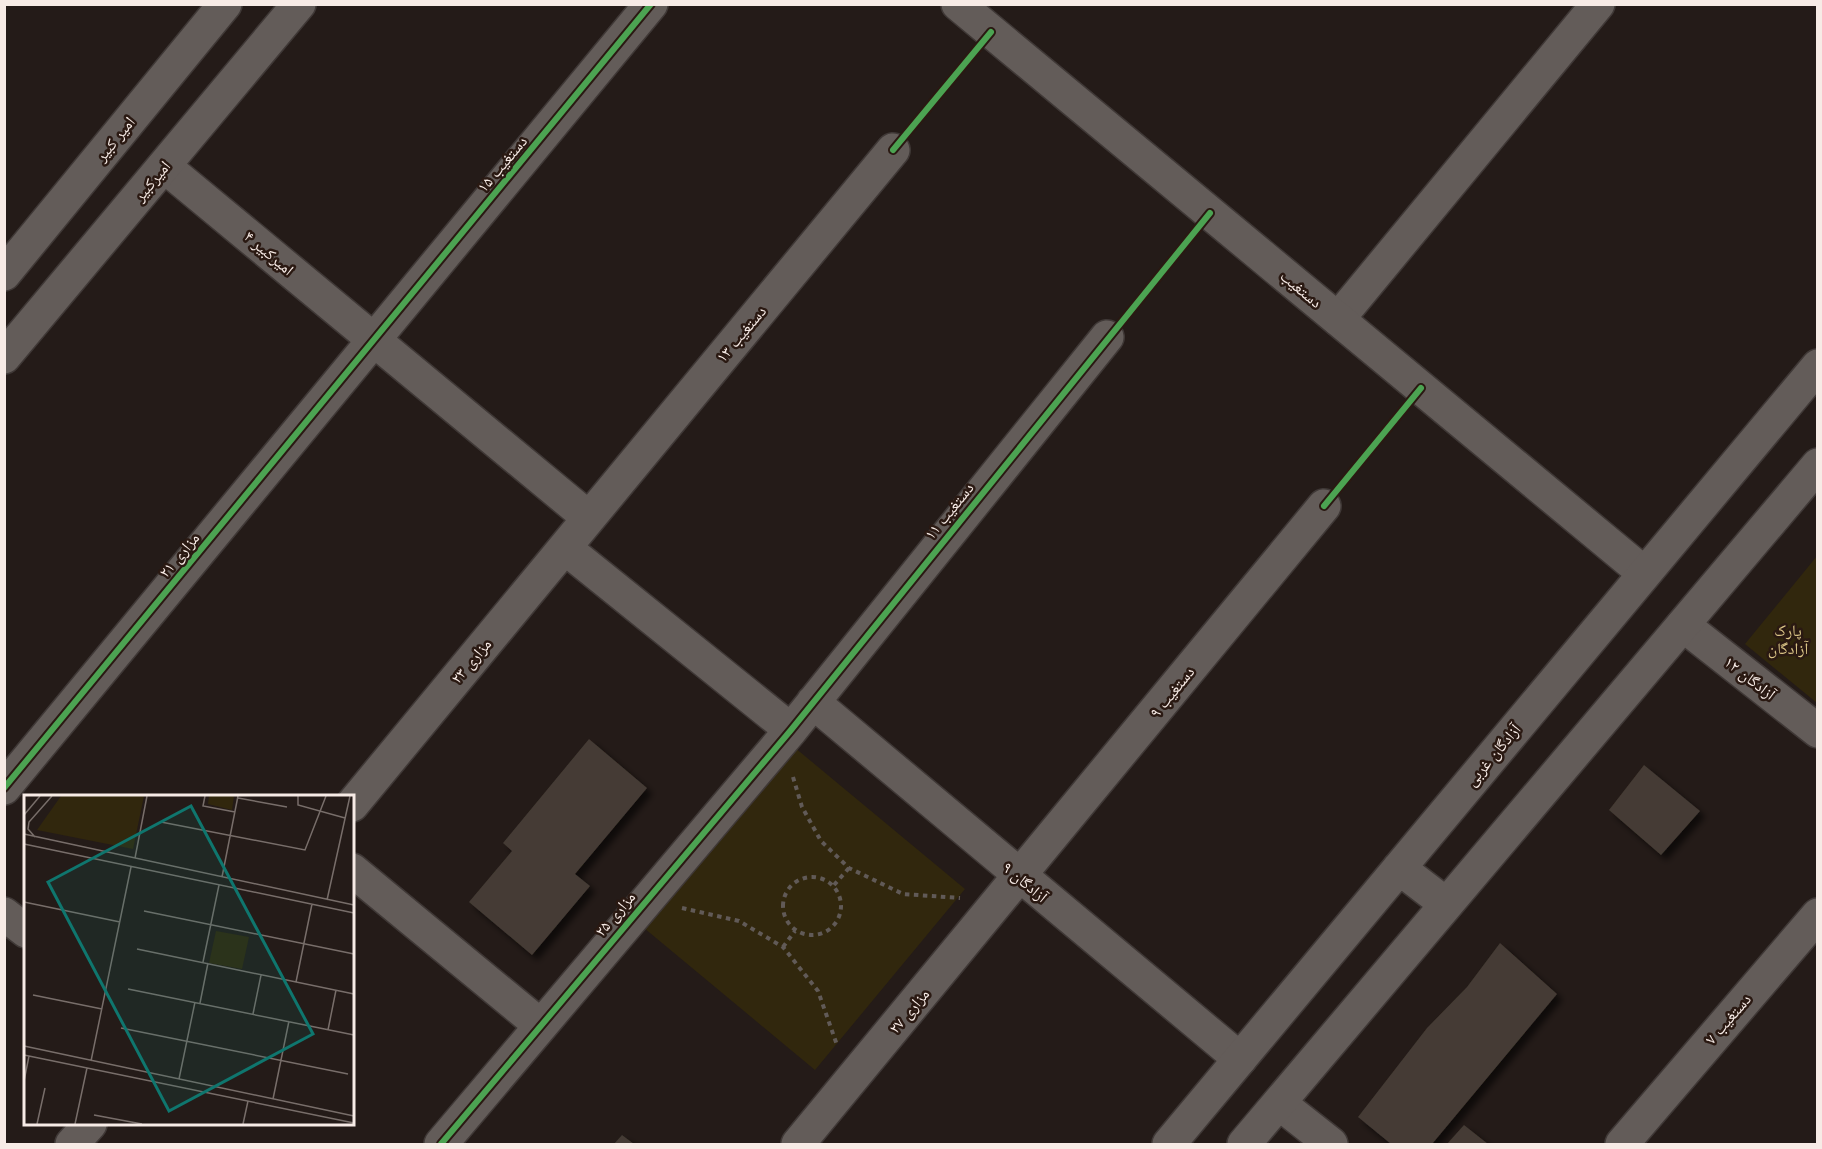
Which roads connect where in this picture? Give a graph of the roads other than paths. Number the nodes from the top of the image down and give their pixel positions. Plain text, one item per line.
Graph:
1 (225, 4) edge
2 (299, 4) edge
3 (651, 4) edge
4 (958, 4) edge
5 (1598, 4) edge
6 (893, 150) dead end
7 (164, 166) junction
8 (4, 274) edge
9 (1338, 320) junction
10 (1107, 337) dead end
11 (374, 340) junction
12 (4, 357) edge
13 (1818, 366) edge
14 (1818, 465) edge
15 (1324, 506) dead end
16 (589, 518) junction
17 (565, 548) junction
18 (1644, 573) junction
19 (1683, 625) junction
20 (813, 702) junction
21 (791, 730) junction
22 (1818, 731) edge
23 (4, 788) edge
24 (354, 803) edge
25 (1399, 868) junction
26 (354, 872) edge
27 (1020, 878) junction
28 (1446, 904) junction
29 (4, 914) edge
30 (1818, 915) edge
31 (24, 930) edge
32 (540, 1025) junction
33 (1240, 1059) junction
34 (1279, 1103) junction
35 (89, 1125) edge
36 (1630, 1134) edge
37 (72, 1144) edge
38 (441, 1144) edge
39 (798, 1144) edge
40 (1169, 1144) edge
41 (1244, 1144) edge
42 (1331, 1144) edge

1 - 8 street, امیر کبیر
2 - 7 street, امیرکبیر
3 - 11 street, دستغیب ۱۵
4 - 9 street, دستغیب
5 - 9 street
6 - 16 street, دستغیب ۱۳
7 - 11 street, امیرکبیر ۴
7 - 12 street, امیرکبیر
9 - 18 street, دستغیب
10 - 20 street, دستغیب ۱۱
11 - 16 street, امیرکبیر ۴
11 - 23 street, مزاری ۲۱
13 - 18 street, آزادگان غربی
14 - 19 street
15 - 27 street, دستغیب ۹
16 - 17 street, مزاری ۲۳
17 - 21 street
17 - 24 street, مزاری ۲۳
18 - 25 street, آزادگان غربی
19 - 22 street, آزادگان ۱۲
19 - 28 street
20 - 21 street, مزاری ۲۵
20 - 27 street, آزادگان ۹
21 - 32 street, مزاری ۲۵
25 - 28 street
25 - 33 street, آزادگان غربی
26 - 32 street
27 - 33 street, آزادگان ۹
27 - 39 street, مزاری ۲۷
28 - 34 street
29 - 31 street
30 - 36 street, دستغیب ۷
32 - 38 street, مزاری ۲۵
33 - 40 street, آزادگان غربی
34 - 41 street
34 - 42 street
35 - 37 street

